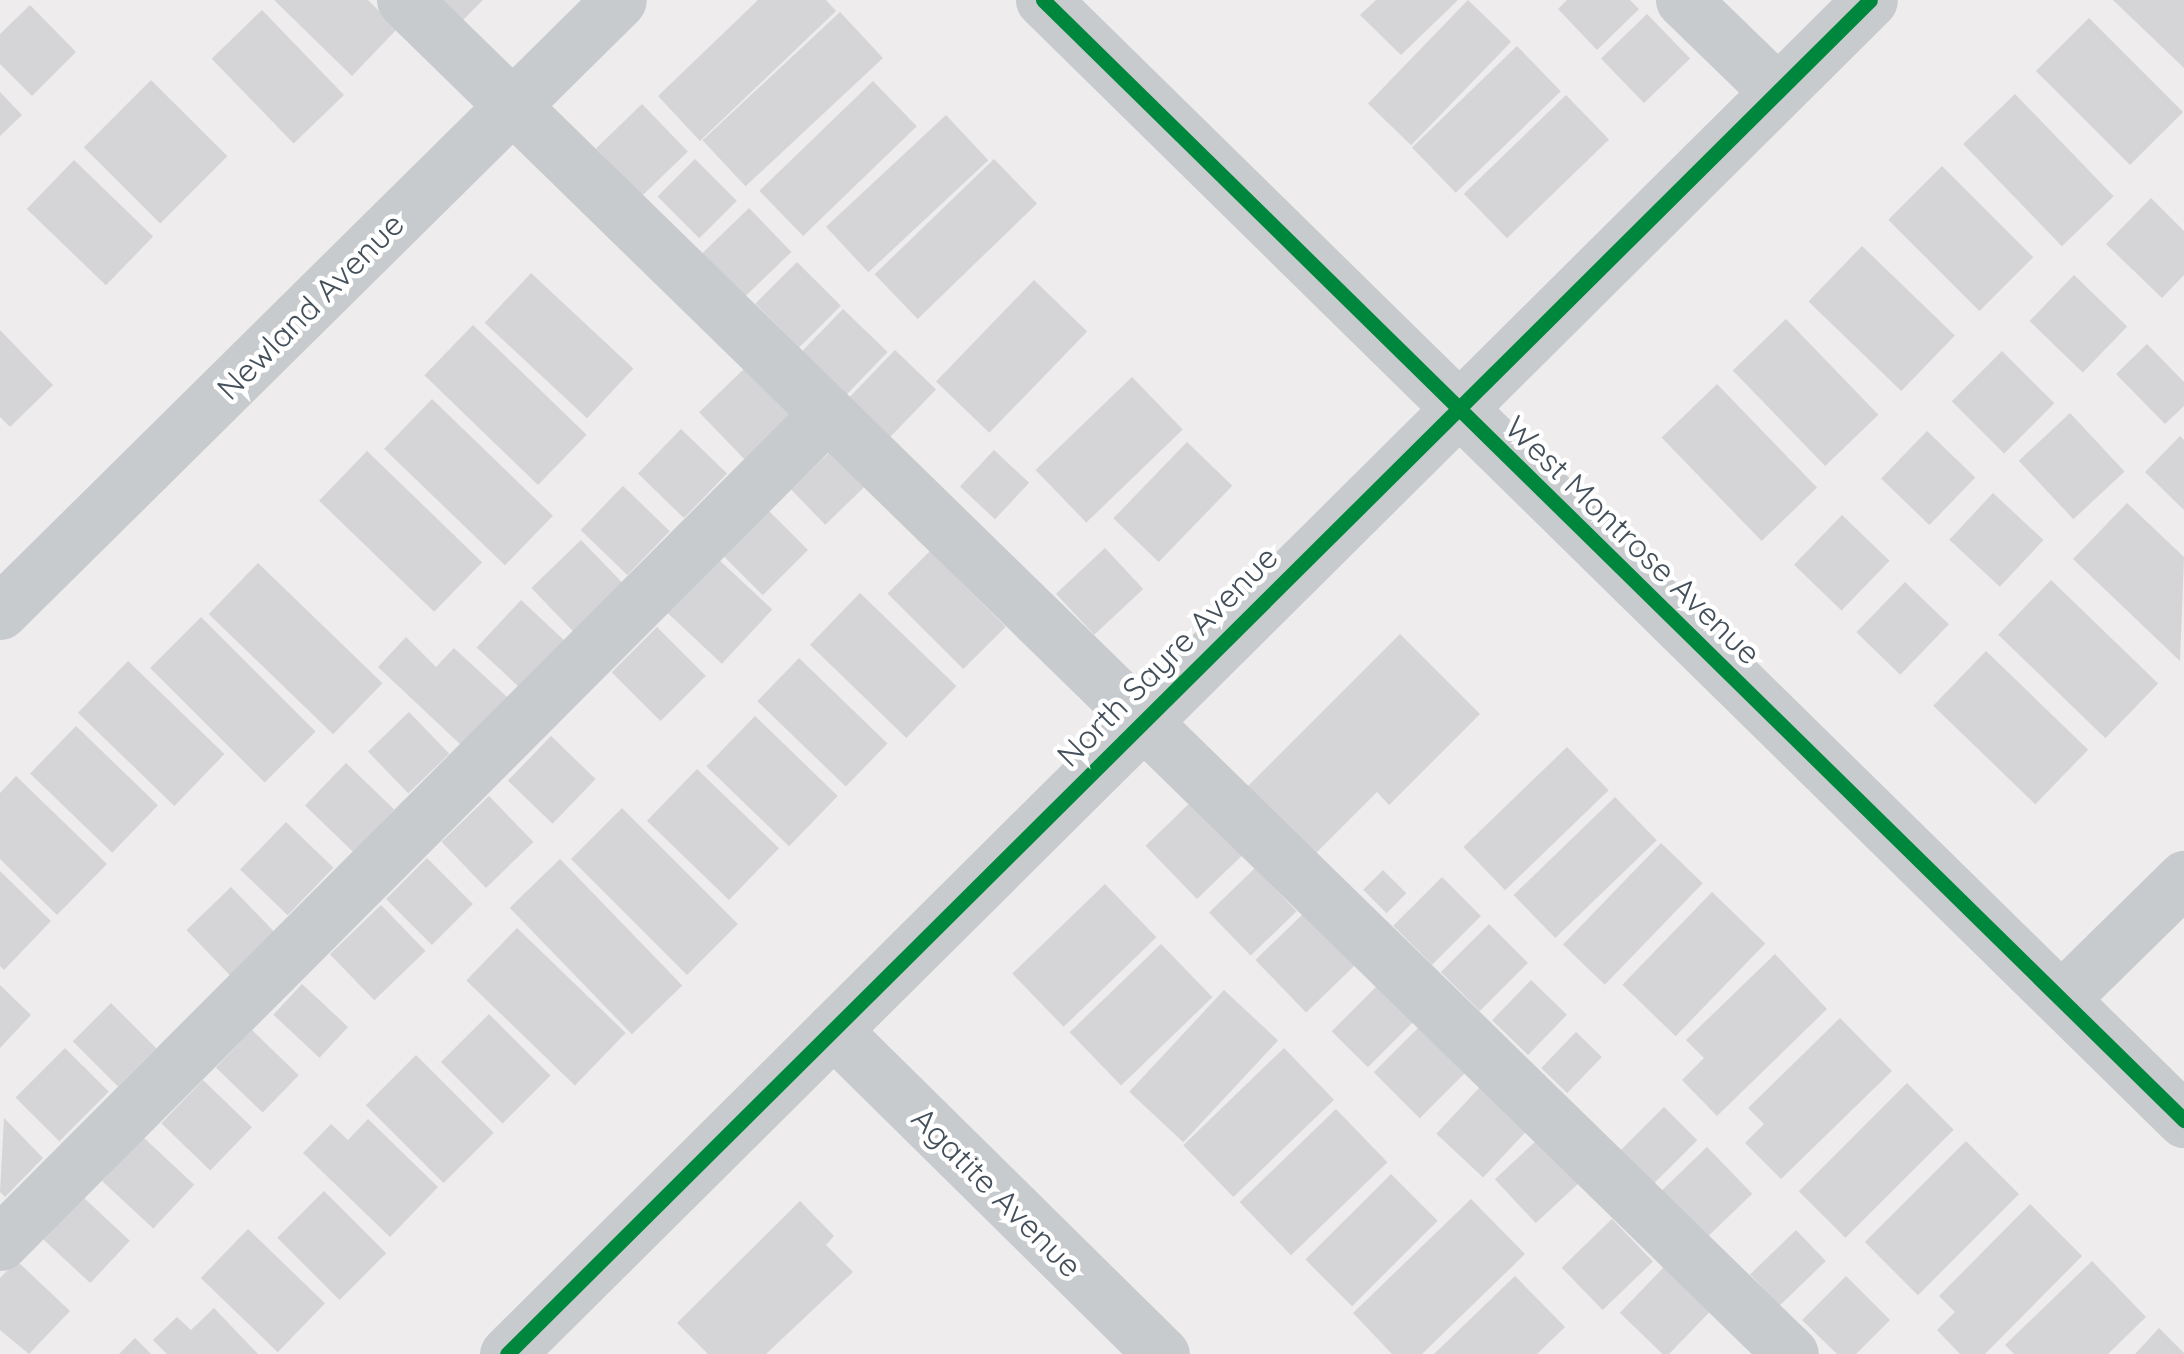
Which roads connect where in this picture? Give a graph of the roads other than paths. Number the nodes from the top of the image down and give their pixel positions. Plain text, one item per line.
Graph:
1 (404, 0) edge
2 (619, 0) edge
3 (1043, 0) edge
4 (1683, 0) edge
5 (1870, 0) edge
6 (1776, 92) junction
7 (512, 106) junction
8 (1457, 406) junction
9 (828, 413) junction
10 (0, 612) edge
11 (1142, 720) junction
12 (2184, 878) edge
13 (2061, 999) junction
14 (833, 1030) junction
15 (2184, 1120) edge
16 (0, 1243) edge
17 (518, 1350) edge
18 (1162, 1354) edge
19 (1790, 1354) edge

1 - 7 street
2 - 7 street, Newland Avenue
3 - 8 street, West Montrose Avenue
4 - 6 street
5 - 6 street, North Sayre Avenue
6 - 8 street, North Sayre Avenue
7 - 9 street
7 - 10 street, Newland Avenue
8 - 11 street, North Sayre Avenue
8 - 13 street, West Montrose Avenue
9 - 11 street
9 - 16 street
11 - 14 street, North Sayre Avenue
11 - 19 street
12 - 13 street
13 - 15 street, West Montrose Avenue
14 - 17 street, North Sayre Avenue
14 - 18 street, Agatite Avenue

